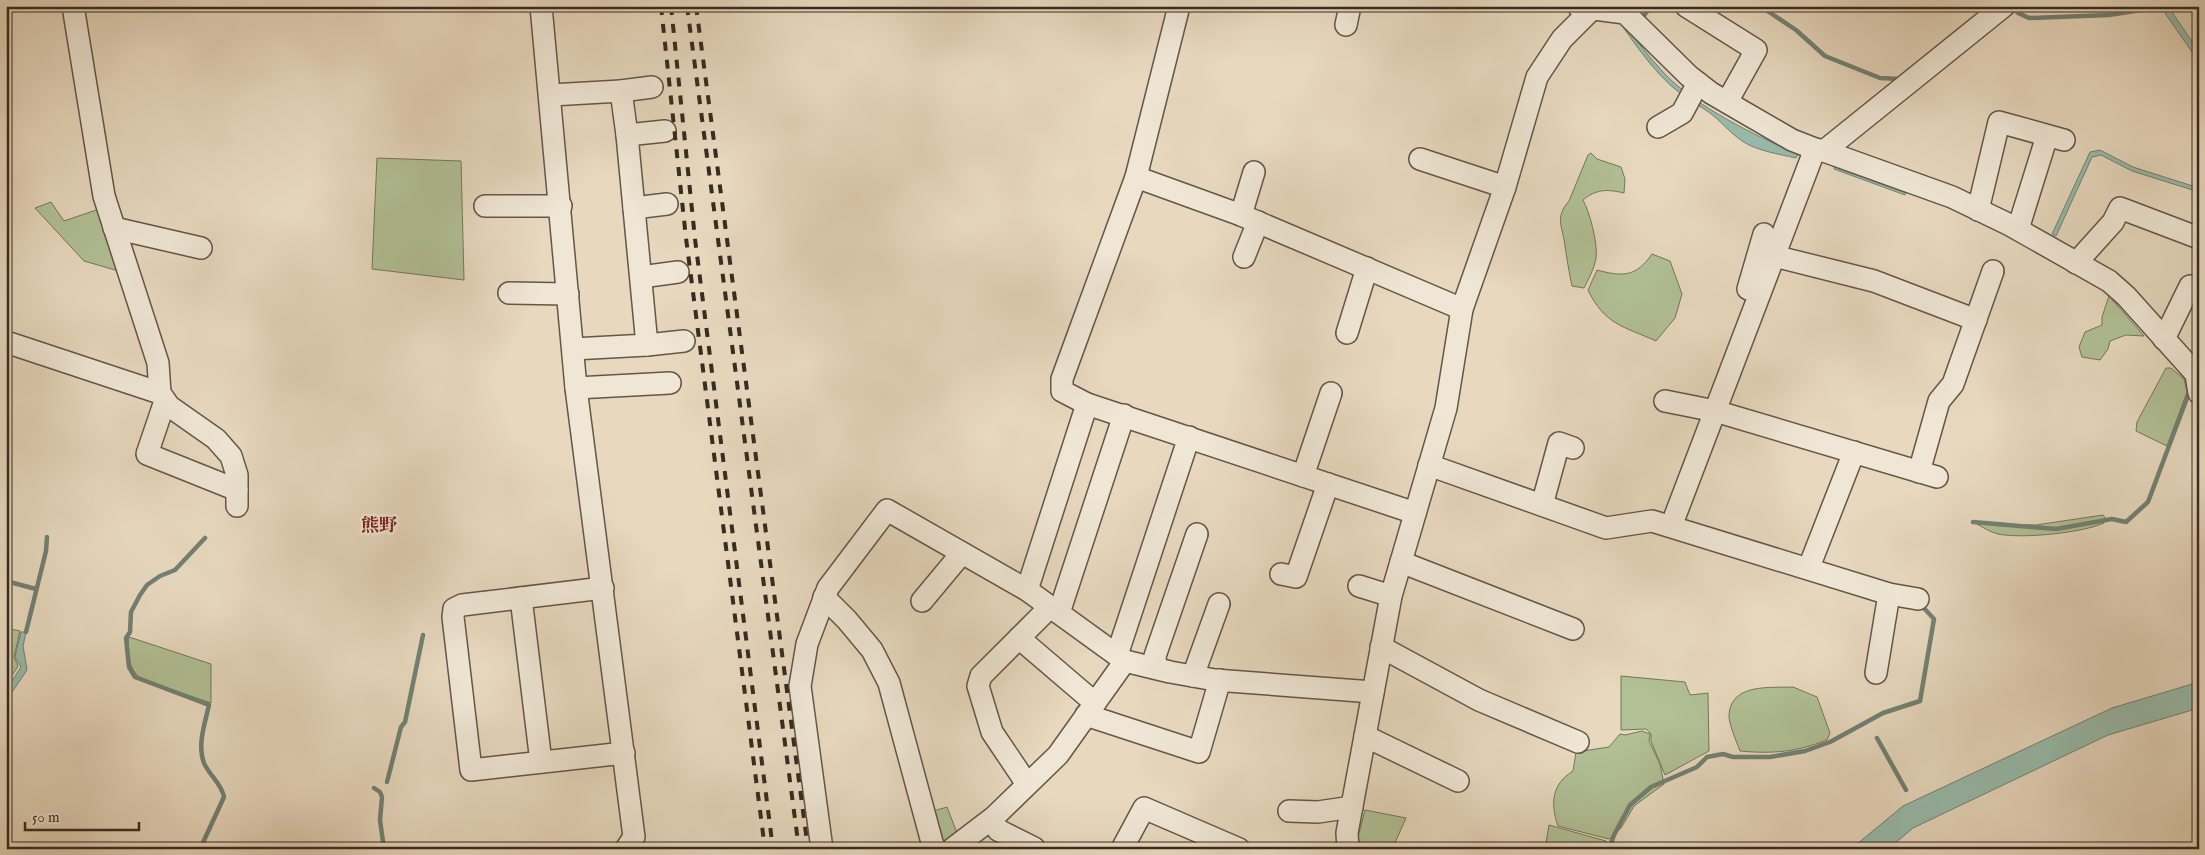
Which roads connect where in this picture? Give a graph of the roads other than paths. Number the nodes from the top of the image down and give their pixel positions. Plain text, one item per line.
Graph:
1 (73, 6) edge
2 (542, 6) edge
3 (1179, 6) edge
4 (1686, 6) edge
5 (2004, 6) edge
6 (1584, 8) edge
7 (1626, 10) edge
8 (1698, 83) junction
9 (652, 87) dead end
10 (621, 91) junction
11 (551, 95) junction
12 (1727, 102) junction
13 (1658, 127) dead end
14 (664, 131) dead end
15 (628, 135) junction
16 (1820, 150) junction
17 (1420, 159) dead end
18 (1254, 172) dead end
19 (1136, 177) junction
20 (1505, 187) junction
21 (666, 204) dead end
22 (485, 206) dead end
23 (561, 206) junction
24 (634, 208) junction
25 (1978, 210) junction
26 (1250, 218) junction
27 (114, 228) junction
28 (2018, 229) junction
29 (1764, 234) dead end
30 (2199, 238) edge
31 (201, 248) dead end
32 (1774, 256) junction
33 (1244, 257) dead end
34 (2076, 263) junction
35 (1367, 268) junction
36 (1994, 271) dead end
37 (678, 272) dead end
38 (641, 277) junction
39 (2190, 286) dead end
40 (509, 294) dead end
41 (568, 294) junction
42 (1462, 309) junction
43 (1751, 316) junction
44 (1976, 320) junction
45 (1347, 333) dead end
46 (2164, 339) junction
47 (684, 341) dead end
48 (6, 342) edge
49 (647, 345) junction
50 (573, 349) junction
51 (670, 383) dead end
52 (576, 388) junction
53 (1331, 393) dead end
54 (2199, 393) edge
55 (163, 397) junction
56 (1664, 401) dead end
57 (1087, 404) junction
58 (1715, 411) junction
59 (1124, 415) junction
60 (1189, 437) junction
61 (1573, 448) dead end
62 (1854, 452) junction
63 (1429, 465) junction
64 (1303, 476) junction
65 (1328, 484) junction
66 (1542, 504) junction
67 (1415, 513) junction
68 (1652, 514) dead end
69 (1675, 516) dead end
70 (1595, 524) junction
71 (1197, 534) dead end
72 (962, 553) junction
73 (1401, 562) junction
74 (1812, 562) dead end
75 (1281, 574) dead end
76 (1359, 586) dead end
77 (603, 588) junction
78 (1027, 590) junction
79 (1889, 594) junction
80 (1391, 596) junction
81 (521, 598) junction
82 (824, 598) junction
83 (1918, 599) dead end
84 (922, 601) dead end
85 (1219, 604) dead end
86 (1055, 610) junction
87 (1573, 629) dead end
88 (1019, 638) junction
89 (1381, 648) junction
90 (1121, 658) junction
91 (1156, 668) junction
92 (1876, 672) dead end
93 (1193, 676) junction
94 (1220, 680) junction
95 (1373, 692) junction
96 (1090, 709) junction
97 (1364, 736) junction
98 (1578, 742) dead end
99 (624, 753) junction
100 (541, 762) junction
101 (1458, 781) dead end
102 (1027, 784) junction
103 (1352, 807) junction
104 (1290, 811) dead end
105 (992, 819) junction
106 (1034, 848) edge
107 (626, 849) edge
108 (822, 849) edge
109 (936, 849) edge
110 (952, 849) edge
111 (1122, 849) edge
112 (1239, 849) edge
113 (1348, 849) edge

1 - 27 street
2 - 11 street
3 - 19 street
4 - 12 street
5 - 16 street
6 - 7 street
6 - 20 street
7 - 8 street
8 - 12 street
8 - 13 street
9 - 10 street
10 - 11 street
10 - 15 street
11 - 23 street
12 - 16 street
14 - 15 street
15 - 24 street
16 - 25 street
16 - 32 street
17 - 20 street
18 - 26 street
19 - 26 street
19 - 57 street
20 - 42 street
21 - 24 street
22 - 23 street
23 - 41 street
24 - 38 street
25 - 28 street
25 - 28 street
26 - 33 street
26 - 35 street
27 - 31 street
27 - 55 street
28 - 34 street
29 - 43 street
30 - 34 street
32 - 43 street
32 - 44 street
34 - 46 street
35 - 42 street
35 - 45 street
36 - 44 street
37 - 38 street
38 - 49 street
39 - 46 street
40 - 41 street
41 - 50 street
42 - 63 street
43 - 58 street
44 - 62 street
46 - 54 street
47 - 49 street
48 - 55 street
49 - 50 street
50 - 52 street
51 - 52 street
52 - 77 street
53 - 64 street
55 - 55 street
56 - 58 street
57 - 59 street
57 - 78 street
58 - 62 street
58 - 69 street
59 - 60 street
59 - 86 street
60 - 64 street
60 - 90 street
61 - 66 street
62 - 74 street
63 - 66 street
63 - 67 street
64 - 65 street
65 - 67 street
65 - 75 street
66 - 70 street
67 - 73 street
68 - 70 street
70 - 79 street
71 - 91 street
72 - 78 street
72 - 82 street
72 - 84 street
73 - 80 street
73 - 87 street
76 - 80 street
77 - 81 street
77 - 99 street
78 - 86 street
79 - 83 street
79 - 92 street
80 - 89 street
81 - 100 street
81 - 100 street
82 - 108 street
82 - 109 street
85 - 93 street
86 - 88 street
86 - 90 street
88 - 96 street
88 - 102 street
89 - 95 street
89 - 98 street
90 - 91 street
90 - 96 street
91 - 93 street
93 - 94 street
94 - 95 street
94 - 96 street
95 - 97 street
96 - 102 street
97 - 101 street
97 - 103 street
99 - 100 street
99 - 107 street
102 - 105 street
103 - 104 street
103 - 113 street
105 - 106 street
105 - 110 street
111 - 112 street

